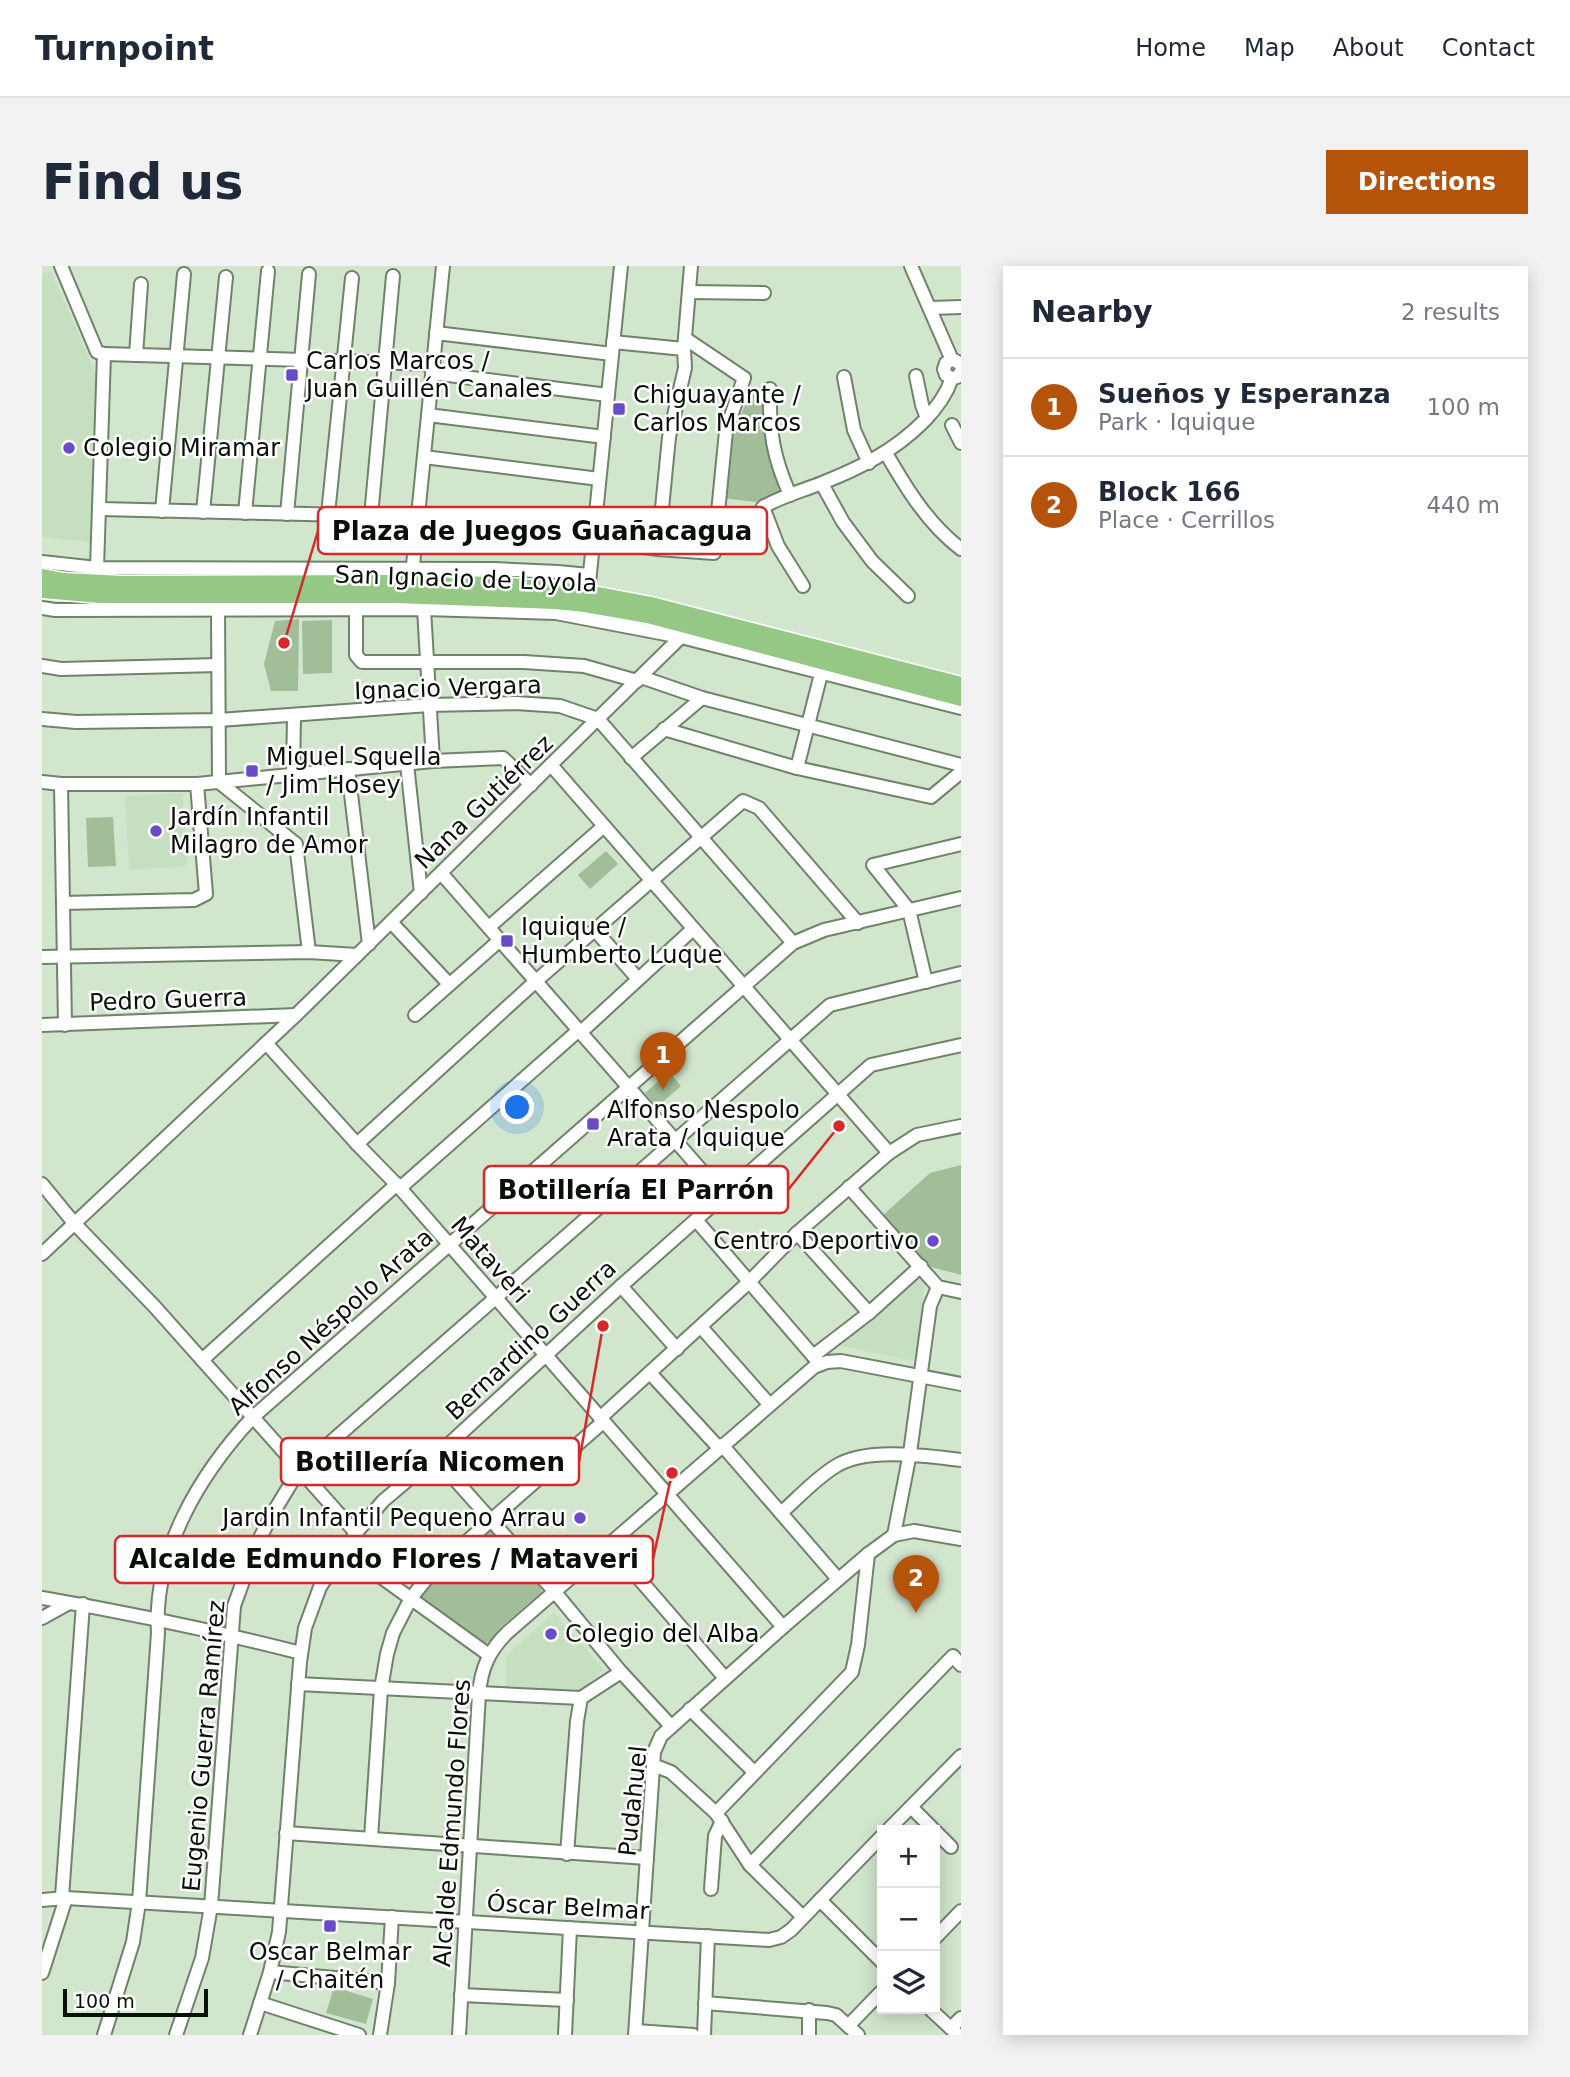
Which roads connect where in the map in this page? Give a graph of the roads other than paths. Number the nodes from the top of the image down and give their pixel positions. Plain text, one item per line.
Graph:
1 (61, 266) edge
2 (443, 266) edge
3 (621, 266) edge
4 (691, 266) edge
5 (911, 266) edge
6 (268, 271) dead end
7 (184, 274) dead end
8 (309, 274) dead end
9 (393, 276) dead end
10 (226, 277) dead end
11 (352, 278) dead end
12 (142, 284) dead end
13 (689, 292) junction
14 (764, 293) dead end
15 (961, 307) edge
16 (931, 309) junction
17 (436, 333) junction
18 (685, 344) junction
19 (613, 348) junction
20 (104, 354) junction
21 (136, 355) junction
22 (176, 357) junction
23 (218, 358) junction
24 (260, 359) junction
25 (301, 360) junction
26 (344, 362) junction
27 (385, 363) junction
28 (433, 369) junction
29 (958, 370) edge
30 (916, 376) dead end
31 (844, 377) dead end
32 (770, 389) dead end
33 (608, 395) junction
34 (428, 415) junction
35 (927, 418) junction
36 (952, 425) dead end
37 (604, 437) junction
38 (961, 443) edge
39 (886, 453) junction
40 (424, 457) junction
41 (869, 463) junction
42 (599, 479) junction
43 (821, 484) junction
44 (790, 495) junction
45 (100, 509) junction
46 (162, 511) junction
47 (203, 512) junction
48 (245, 513) junction
49 (287, 514) junction
50 (328, 514) junction
51 (371, 516) junction
52 (418, 517) junction
53 (595, 521) junction
54 (593, 540) junction
55 (658, 549) junction
56 (961, 549) edge
57 (42, 562) edge
58 (97, 568) junction
59 (589, 576) junction
60 (42, 577) edge
61 (412, 583) junction
62 (803, 586) dead end
63 (42, 590) edge
64 (908, 596) dead end
65 (586, 598) junction
66 (42, 608) edge
67 (218, 608) junction
68 (356, 608) junction
69 (424, 609) junction
70 (692, 627) junction
71 (427, 663) junction
72 (218, 665) junction
73 (42, 666) edge
74 (821, 674) junction
75 (639, 679) junction
76 (961, 685) edge
77 (702, 698) junction
78 (961, 698) edge
79 (429, 705) junction
80 (961, 708) edge
81 (294, 717) junction
82 (42, 719) edge
83 (598, 719) junction
84 (219, 720) junction
85 (807, 726) junction
86 (664, 729) junction
87 (631, 758) junction
88 (433, 761) junction
89 (407, 764) junction
90 (551, 765) junction
91 (961, 765) edge
92 (797, 768) junction
93 (348, 769) junction
94 (961, 772) edge
95 (293, 775) junction
96 (42, 782) edge
97 (219, 782) junction
98 (61, 784) junction
99 (197, 784) junction
100 (531, 785) junction
101 (604, 826) junction
102 (700, 839) junction
103 (961, 844) edge
104 (441, 873) junction
105 (651, 881) junction
106 (421, 893) junction
107 (961, 898) edge
108 (63, 903) junction
109 (909, 911) junction
110 (391, 922) junction
111 (858, 923) junction
112 (489, 927) junction
113 (693, 929) junction
114 (594, 930) junction
115 (500, 940) junction
116 (793, 943) junction
117 (369, 944) junction
118 (309, 952) junction
119 (357, 955) junction
120 (64, 956) junction
121 (42, 957) edge
122 (961, 973) edge
123 (638, 979) junction
124 (536, 981) junction
125 (926, 982) junction
126 (449, 984) junction
127 (743, 985) junction
128 (415, 1014) dead end
129 (296, 1015) junction
130 (42, 1025) edge
131 (65, 1025) junction
132 (580, 1031) junction
133 (790, 1040) junction
134 (265, 1043) junction
135 (961, 1045) edge
136 (628, 1086) junction
137 (838, 1095) junction
138 (961, 1126) edge
139 (676, 1141) junction
140 (357, 1144) junction
141 (888, 1153) junction
142 (42, 1184) edge
143 (398, 1186) junction
144 (849, 1187) junction
145 (723, 1195) junction
146 (695, 1220) junction
147 (74, 1223) junction
148 (797, 1233) junction
149 (449, 1244) junction
150 (42, 1254) edge
151 (920, 1265) junction
152 (749, 1282) junction
153 (621, 1286) junction
154 (938, 1287) junction
155 (961, 1292) edge
156 (496, 1298) junction
157 (869, 1313) junction
158 (701, 1327) junction
159 (677, 1349) junction
160 (545, 1355) junction
161 (202, 1360) junction
162 (817, 1360) junction
163 (650, 1373) junction
164 (921, 1376) junction
165 (961, 1384) edge
166 (769, 1404) junction
167 (253, 1417) junction
168 (601, 1420) junction
169 (721, 1446) junction
170 (910, 1453) junction
171 (435, 1457) junction
172 (961, 1460) edge
173 (299, 1470) junction
174 (667, 1493) junction
175 (781, 1513) junction
176 (489, 1520) junction
177 (356, 1533) junction
178 (894, 1535) junction
179 (961, 1539) edge
180 (609, 1544) junction
181 (345, 1550) junction
182 (868, 1554) junction
183 (838, 1579) junction
184 (554, 1591) junction
185 (42, 1598) edge
186 (411, 1598) junction
187 (77, 1604) junction
188 (42, 1618) edge
189 (157, 1620) junction
190 (783, 1627) junction
191 (231, 1635) junction
192 (301, 1653) junction
193 (489, 1655) junction
194 (957, 1661) edge
195 (621, 1672) junction
196 (725, 1678) junction
197 (298, 1684) junction
198 (381, 1689) junction
199 (479, 1694) junction
200 (581, 1698) junction
201 (690, 1709) junction
202 (671, 1726) junction
203 (961, 1756) edge
204 (653, 1765) junction
205 (754, 1772) junction
206 (911, 1807) junction
207 (719, 1817) junction
208 (893, 1825) edge
209 (286, 1833) junction
210 (371, 1838) junction
211 (877, 1841) edge
212 (470, 1847) junction
213 (951, 1847) dead end
214 (567, 1854) junction
215 (647, 1858) junction
216 (750, 1865) junction
217 (711, 1889) dead end
218 (64, 1898) junction
219 (42, 1900) edge
220 (820, 1900) junction
221 (139, 1902) junction
222 (211, 1906) junction
223 (282, 1910) junction
224 (961, 1911) edge
225 (392, 1917) junction
226 (803, 1917) junction
227 (465, 1922) junction
228 (570, 1928) junction
229 (642, 1932) junction
230 (940, 1933) edge
231 (708, 1936) junction
232 (877, 1957) edge
233 (270, 1972) junction
234 (42, 1973) edge
235 (388, 1983) junction
236 (461, 1995) junction
237 (877, 1996) edge
238 (567, 2000) junction
239 (705, 2003) junction
240 (260, 2004) junction
241 (809, 2010) junction
242 (935, 2014) edge
243 (961, 2018) edge
244 (849, 2025) junction
245 (954, 2032) edge
246 (635, 2033) edge
247 (104, 2035) edge
248 (176, 2035) edge
249 (250, 2035) edge
250 (359, 2035) edge
251 (380, 2035) edge
252 (459, 2035) edge
253 (565, 2035) edge
254 (693, 2035) edge
255 (704, 2035) edge
256 (809, 2035) edge
257 (858, 2035) edge

1 - 20 street
2 - 17 street
3 - 19 street
4 - 13 street
5 - 16 street
6 - 24 street
7 - 22 street
8 - 25 street
9 - 27 street
10 - 23 street
11 - 26 street
12 - 21 street
13 - 14 street
13 - 18 street
15 - 16 street
16 - 29 street
17 - 19 street
17 - 28 street
18 - 19 street
18 - 55 street
18 - 55 street
19 - 33 street
20 - 21 street
20 - 45 street
21 - 22 street
22 - 23 street
22 - 46 street
23 - 24 street
23 - 47 street
24 - 25 street
24 - 48 street
25 - 26 street
25 - 49 street
26 - 27 street
26 - 50 street
27 - 28 street
27 - 51 street
28 - 33 street
28 - 34 street
29 - 35 street
30 - 35 street
31 - 41 street
32 - 44 street
33 - 37 street
34 - 37 street
34 - 40 street
35 - 39 street
36 - 38 street
37 - 42 street
39 - 41 street
39 - 56 street
40 - 42 street
40 - 52 street
41 - 43 street
42 - 53 street
43 - 44 street
43 - 64 street
44 - 62 street
45 - 46 street
45 - 58 street
46 - 47 street
47 - 48 street
48 - 49 street
49 - 50 street
50 - 51 street
51 - 52 street
52 - 53 street
52 - 61 street
53 - 54 street
54 - 55 street
54 - 59 street
57 - 58 street, San Ignacio de Loyola
58 - 61 street, San Ignacio de Loyola
59 - 61 street, San Ignacio de Loyola
59 - 65 street
60 - 61 main road, San Ignacio de Loyola
61 - 63 main road, San Ignacio de Loyola
61 - 65 main road, San Ignacio de Loyola
65 - 70 main road, San Ignacio de Loyola
66 - 67 street, San Ignacio de Loyola
67 - 68 street, San Ignacio de Loyola
67 - 72 street
68 - 69 street, San Ignacio de Loyola
68 - 71 street
69 - 70 street, San Ignacio de Loyola
69 - 71 street
70 - 74 street, San Ignacio de Loyola
70 - 75 street, Nana Gutiérrez
70 - 76 main road, San Ignacio de Loyola
70 - 78 main road, San Ignacio de Loyola
71 - 75 street
71 - 79 street
72 - 73 street
72 - 84 street
74 - 80 street, San Ignacio de Loyola
74 - 85 street
75 - 77 street
75 - 83 street, Nana Gutiérrez
77 - 85 street
77 - 86 street
79 - 81 street, Ignacio Vergara
79 - 83 street, Ignacio Vergara
79 - 88 street
81 - 84 street, Ignacio Vergara
81 - 95 street
82 - 84 street, Ignacio Vergara
83 - 87 street
83 - 90 street, Nana Gutiérrez
84 - 97 street
85 - 91 street
85 - 92 street
86 - 87 street
86 - 92 street
87 - 102 street
88 - 89 street
88 - 100 street
89 - 93 street
89 - 106 street
90 - 100 street, Nana Gutiérrez
90 - 101 street
92 - 94 street
93 - 95 street
93 - 117 street
95 - 97 street
96 - 98 street
97 - 99 street
97 - 118 street
98 - 99 street
98 - 108 street
99 - 108 street
100 - 104 street, Nana Gutiérrez
101 - 105 street
101 - 112 street
102 - 105 street
102 - 111 street
102 - 116 street
103 - 109 street
104 - 106 street, Nana Gutiérrez
104 - 112 street
105 - 113 street
105 - 114 street
106 - 110 street, Nana Gutiérrez
107 - 109 street, Alfonso Néspolo Arata
108 - 120 street
109 - 111 street, Alfonso Néspolo Arata
109 - 125 street
110 - 117 street, Nana Gutiérrez
110 - 126 street
111 - 116 street, Alfonso Néspolo Arata
112 - 115 street
113 - 123 street
113 - 127 street
114 - 123 street
114 - 124 street
115 - 124 street
115 - 126 street
116 - 127 street, Alfonso Néspolo Arata
117 - 119 street, Nana Gutiérrez
118 - 119 street
118 - 120 street
119 - 129 street, Nana Gutiérrez
120 - 121 street
120 - 131 street
122 - 125 street, Eugenio Guerra Ramírez
123 - 132 street
124 - 132 street
124 - 140 street
125 - 133 street, Eugenio Guerra Ramírez
126 - 128 street
127 - 133 street
127 - 136 street, Alfonso Néspolo Arata
129 - 131 street, Pedro Guerra
129 - 134 street, Nana Gutiérrez
130 - 131 street, Pedro Guerra
132 - 136 street
132 - 143 street
133 - 137 street
133 - 139 street, Eugenio Guerra Ramírez
134 - 140 street, Mataveri
134 - 147 street, Nana Gutiérrez
135 - 137 street, Bernardino Guerra
136 - 139 street
136 - 149 street, Alfonso Néspolo Arata
137 - 141 street
137 - 145 street, Bernardino Guerra
138 - 141 street
139 - 145 street
139 - 156 street, Eugenio Guerra Ramírez
140 - 143 street, Mataveri
141 - 144 street
142 - 147 street
143 - 149 street, Mataveri
143 - 161 street
144 - 148 street
144 - 151 street
145 - 146 street, Bernardino Guerra
146 - 152 street
146 - 153 street, Bernardino Guerra
147 - 150 street, Nana Gutiérrez
147 - 161 street
148 - 152 street
148 - 157 street
149 - 156 street, Mataveri
149 - 167 street, Alfonso Néspolo Arata
151 - 154 street
151 - 157 street, Alcalde Edmundo Flores
152 - 158 street
152 - 162 street
153 - 159 street
153 - 160 street, Bernardino Guerra
154 - 155 street
154 - 164 street
156 - 160 street, Mataveri
156 - 173 street, Eugenio Guerra Ramírez
157 - 162 street, Alcalde Edmundo Flores
158 - 159 street
158 - 166 street
159 - 163 street
160 - 168 street, Mataveri
160 - 171 street, Bernardino Guerra
161 - 167 street
162 - 164 street
162 - 166 street, Alcalde Edmundo Flores
163 - 168 street
163 - 169 street
164 - 165 street
164 - 170 street
166 - 169 street, Alcalde Edmundo Flores
167 - 173 street
167 - 189 street, Alfonso Néspolo Arata
168 - 174 street, Mataveri
168 - 176 street
169 - 174 street, Alcalde Edmundo Flores
169 - 175 street
170 - 172 street
170 - 175 street
170 - 178 street
171 - 176 street
171 - 177 street, Bernardino Guerra
173 - 177 street
173 - 191 street, Eugenio Guerra Ramírez
174 - 180 street, Alcalde Edmundo Flores
174 - 190 street, Mataveri
175 - 183 street
176 - 184 street
176 - 186 street
177 - 181 street, Bernardino Guerra
178 - 179 street
178 - 182 street, Pudahuel
180 - 184 street, Alcalde Edmundo Flores
180 - 196 street
181 - 186 street
181 - 192 street, Bernardino Guerra
182 - 183 street, Pudahuel
182 - 205 street
183 - 190 street, Pudahuel
184 - 193 street, Alcalde Edmundo Flores
184 - 195 street
185 - 187 street
186 - 193 street
186 - 198 street
187 - 188 street
187 - 189 street
187 - 218 street
189 - 191 street
189 - 221 street, Alfonso Néspolo Arata
190 - 196 street, Pudahuel
191 - 192 street
191 - 222 street, Eugenio Guerra Ramírez
192 - 197 street, Bernardino Guerra
193 - 199 street, Alcalde Edmundo Flores
194 - 216 street
195 - 200 street
195 - 202 street
196 - 201 street, Pudahuel
197 - 198 street
197 - 209 street, Bernardino Guerra
198 - 199 street
198 - 210 street
199 - 200 street
199 - 212 street, Alcalde Edmundo Flores
200 - 214 street
201 - 202 street, Pudahuel
201 - 205 street
202 - 204 street, Pudahuel
203 - 206 street
204 - 207 street
204 - 215 street, Pudahuel
205 - 207 street
206 - 208 street
206 - 213 street
207 - 216 street
207 - 217 street
209 - 210 street
209 - 223 street, Bernardino Guerra
210 - 212 street
211 - 220 street, Óscar Belmar
212 - 214 street
212 - 227 street, Alcalde Edmundo Flores
214 - 215 street
215 - 229 street, Pudahuel
216 - 226 street
218 - 219 street, Óscar Belmar
218 - 221 street, Óscar Belmar
218 - 234 street
220 - 226 street, Óscar Belmar
220 - 232 street
221 - 222 street, Óscar Belmar
221 - 247 street, Alfonso Néspolo Arata
222 - 223 street, Óscar Belmar
222 - 248 street, Eugenio Guerra Ramírez
223 - 225 street, Óscar Belmar
223 - 233 street, Bernardino Guerra
224 - 230 street
225 - 227 street, Óscar Belmar
225 - 235 street
226 - 231 street, Óscar Belmar
227 - 228 street, Óscar Belmar
227 - 236 street, Alcalde Edmundo Flores
228 - 229 street, Óscar Belmar
228 - 238 street
229 - 231 street, Óscar Belmar
229 - 246 street, Pudahuel
231 - 239 street
233 - 235 street
233 - 240 street, Bernardino Guerra
235 - 251 street
236 - 238 street
236 - 252 street, Alcalde Edmundo Flores
237 - 244 street
238 - 253 street
239 - 241 street
239 - 255 street
240 - 249 street, Bernardino Guerra
240 - 250 street
241 - 244 street
241 - 256 street
242 - 245 street
243 - 245 street
244 - 257 street
246 - 254 street

